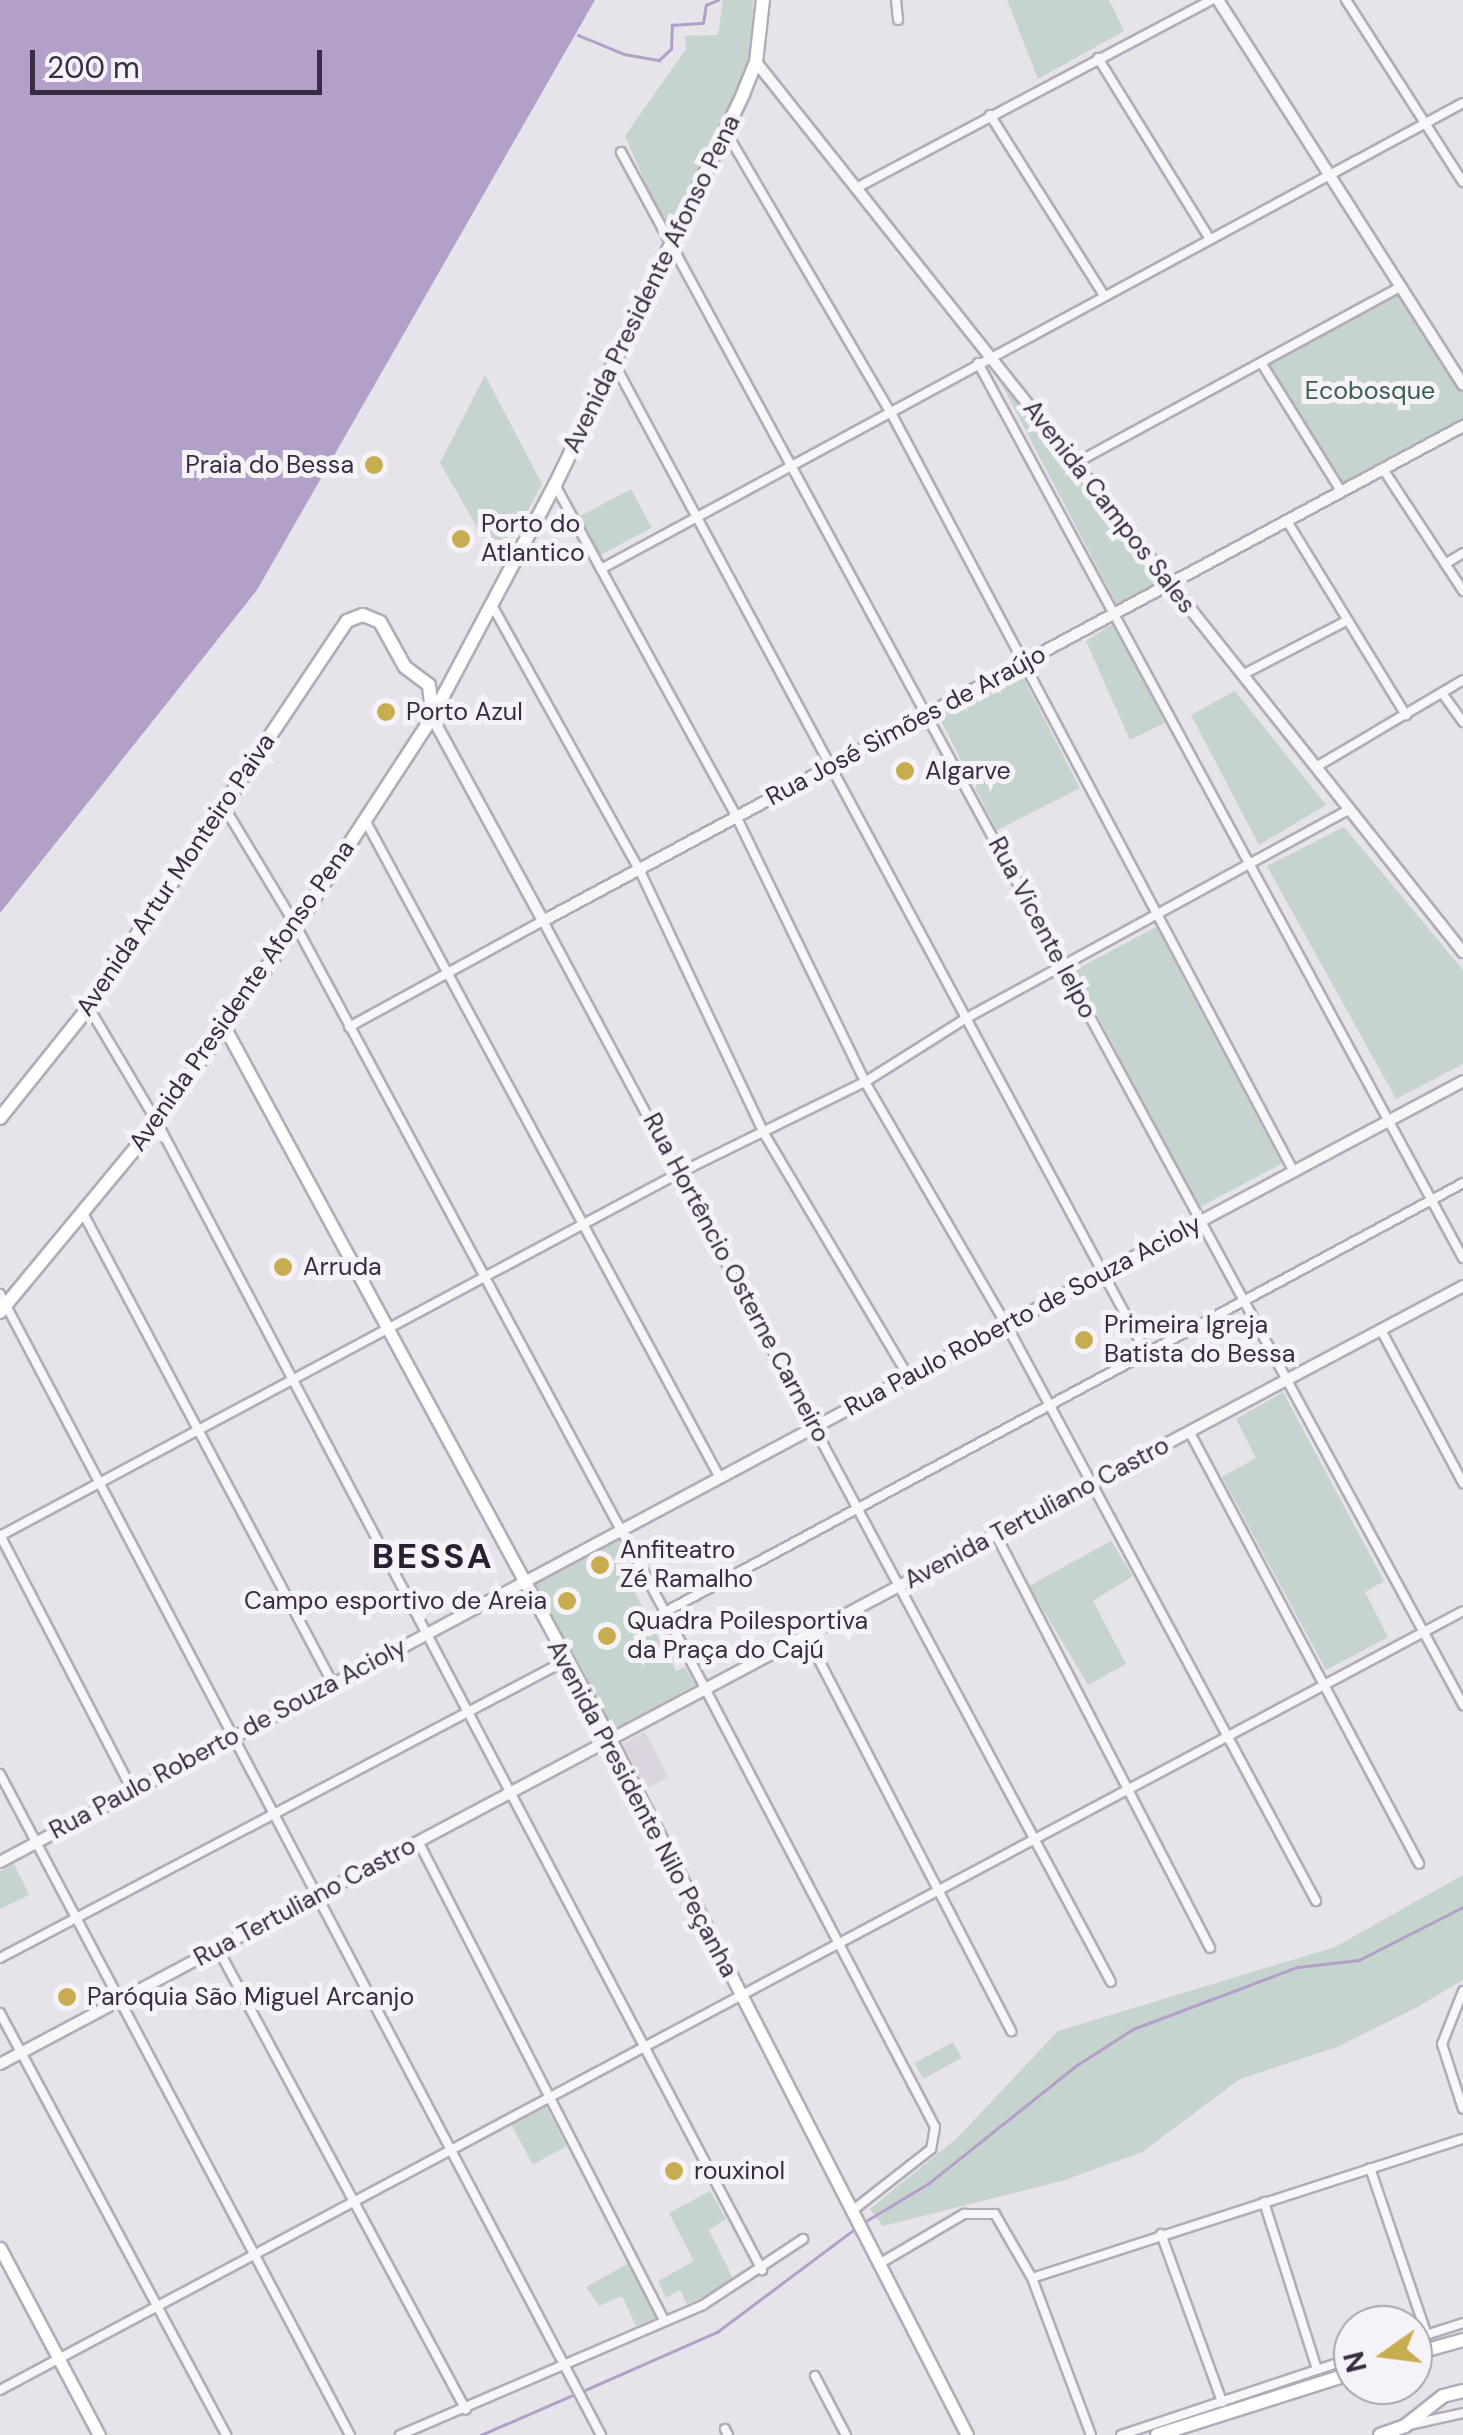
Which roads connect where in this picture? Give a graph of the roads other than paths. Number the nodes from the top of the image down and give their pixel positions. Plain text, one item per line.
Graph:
1 (764, 0) edge
2 (896, 0) edge
3 (1215, 0) edge
4 (1346, 0) edge
5 (898, 20) dead end
6 (1098, 58) junction
7 (756, 62) junction
8 (1463, 103) edge
9 (990, 115) junction
10 (1424, 124) junction
11 (725, 130) junction
12 (621, 152) dead end
13 (1330, 173) junction
14 (1463, 182) edge
15 (860, 186) junction
16 (1210, 239) junction
17 (672, 244) junction
18 (1400, 287) junction
19 (1104, 295) junction
20 (992, 356) junction
21 (978, 363) junction
22 (615, 364) junction
23 (1262, 364) junction
24 (1463, 384) edge
25 (890, 411) junction
26 (1463, 426) edge
27 (793, 464) junction
28 (1074, 464) junction
29 (1383, 469) junction
30 (555, 485) junction
31 (1341, 491) junction
32 (697, 516) junction
33 (1287, 521) junction
34 (1463, 553) edge
35 (1445, 564) junction
36 (601, 569) junction
37 (1169, 584) junction
38 (1463, 591) edge
39 (493, 607) junction
40 (1116, 613) junction
41 (1348, 620) junction
42 (1024, 662) junction
43 (462, 664) junction
44 (1242, 675) junction
45 (1463, 680) edge
46 (429, 684) junction
47 (1442, 693) junction
48 (927, 713) junction
49 (1406, 715) junction
50 (432, 717) junction
51 (1463, 722) edge
52 (832, 766) junction
53 (1316, 767) junction
54 (223, 805) junction
55 (1350, 809) junction
56 (736, 818) junction
57 (365, 820) junction
58 (1254, 863) junction
59 (640, 871) junction
60 (1159, 916) junction
61 (543, 921) junction
62 (296, 926) junction
63 (1463, 952) edge
64 (1063, 966) junction
65 (444, 976) junction
66 (88, 1008) junction
67 (963, 1020) junction
68 (349, 1027) junction
69 (225, 1028) junction
70 (1463, 1081) edge
71 (866, 1082) junction
72 (0, 1118) edge
73 (1390, 1121) junction
74 (157, 1122) junction
75 (766, 1135) junction
76 (1294, 1172) junction
77 (678, 1173) junction
78 (1463, 1183) edge
79 (1431, 1200) junction
80 (84, 1215) junction
81 (1199, 1224) junction
82 (582, 1225) junction
83 (1463, 1258) edge
84 (1102, 1274) junction
85 (482, 1278) junction
86 (1463, 1286) edge
87 (1243, 1301) junction
88 (2, 1304) edge
89 (1006, 1324) junction
90 (387, 1328) junction
91 (1381, 1330) junction
92 (1146, 1353) junction
93 (909, 1378) junction
94 (290, 1380) junction
95 (1286, 1380) junction
96 (1050, 1406) junction
97 (816, 1425) junction
98 (1189, 1431) junction
99 (197, 1432) junction
100 (720, 1478) junction
101 (1092, 1482) junction
102 (1463, 1483) edge
103 (97, 1486) junction
104 (858, 1508) junction
105 (621, 1532) junction
106 (996, 1535) junction
107 (0, 1536) edge
108 (523, 1585) junction
109 (900, 1586) junction
110 (1463, 1611) edge
111 (665, 1612) junction
112 (1425, 1633) junction
113 (424, 1635) junction
114 (807, 1637) junction
115 (565, 1661) junction
116 (332, 1682) junction
117 (1327, 1687) junction
118 (706, 1691) junction
119 (1463, 1705) edge
120 (466, 1715) junction
121 (231, 1738) junction
122 (1231, 1738) junction
123 (611, 1741) junction
124 (0, 1774) edge
125 (1130, 1788) junction
126 (132, 1790) junction
127 (508, 1793) junction
128 (272, 1813) junction
129 (1034, 1839) junction
130 (418, 1841) junction
131 (34, 1842) junction
132 (0, 1862) edge
133 (1419, 1864) dead end
134 (938, 1892) junction
135 (315, 1895) junction
136 (1316, 1901) dead end
137 (75, 1920) junction
138 (840, 1946) junction
139 (1210, 1948) dead end
140 (218, 1949) junction
141 (0, 1958) edge
142 (1111, 1982) dead end
143 (1463, 1991) edge
144 (742, 1997) junction
145 (119, 2000) junction
146 (0, 2013) edge
147 (1011, 2031) dead end
148 (644, 2047) junction
149 (20, 2053) junction
150 (0, 2064) edge
151 (548, 2096) junction
152 (1463, 2109) edge
153 (1463, 2139) edge
154 (452, 2150) junction
155 (1370, 2168) junction
156 (1264, 2202) junction
157 (353, 2203) junction
158 (851, 2212) junction
159 (1160, 2234) junction
160 (803, 2239) dead end
161 (0, 2248) edge
162 (258, 2254) junction
163 (879, 2264) junction
164 (762, 2270) junction
165 (1032, 2278) junction
166 (1417, 2305) edge
167 (160, 2306) junction
168 (664, 2320) junction
169 (1463, 2323) edge
170 (1433, 2339) edge
171 (1463, 2340) edge
172 (1433, 2341) edge
173 (58, 2356) junction
174 (1333, 2364) edge
175 (566, 2368) junction
176 (1318, 2369) junction
177 (814, 2376) dead end
178 (1333, 2379) edge
179 (0, 2390) edge
180 (1463, 2391) edge
181 (1222, 2402) junction
182 (466, 2410) junction
183 (1463, 2413) edge
184 (1405, 2426) junction
185 (99, 2435) edge
186 (226, 2435) edge
187 (350, 2435) edge
188 (400, 2435) edge
189 (601, 2435) edge
190 (846, 2435) edge
191 (967, 2435) edge
192 (1091, 2435) edge
193 (1121, 2435) edge
194 (1157, 2435) edge
195 (1380, 2435) edge

1 - 7 main road, Avenida Presidente Afonso Pena
2 - 5 street
3 - 6 street
3 - 13 street
4 - 10 street
6 - 9 street
6 - 16 street
7 - 11 main road, Avenida Presidente Afonso Pena
7 - 15 street, Avenida Campos Sales
8 - 10 street
9 - 15 street
9 - 19 street
10 - 13 street
10 - 14 street
11 - 17 main road, Avenida Presidente Afonso Pena
11 - 25 street
12 - 17 street, Rua Vicente Ielpo
13 - 16 street
13 - 18 street
15 - 20 street, Avenida Campos Sales
16 - 19 street
17 - 22 main road, Avenida Presidente Afonso Pena
17 - 27 street, Rua Vicente Ielpo
18 - 23 street
18 - 24 street
19 - 20 street
20 - 21 street
20 - 28 street, Avenida Campos Sales
21 - 25 street
21 - 40 street
22 - 30 main road, Avenida Presidente Afonso Pena
22 - 32 street
23 - 28 street
23 - 31 street
25 - 27 street
25 - 42 street
26 - 29 street, Rua José Simões de Araújo
27 - 32 street
27 - 48 street, Rua Vicente Ielpo
28 - 37 street, Avenida Campos Sales
29 - 31 street, Rua José Simões de Araújo
29 - 35 street
30 - 36 street
30 - 39 main road, Avenida Presidente Afonso Pena
31 - 33 street, Rua José Simões de Araújo
32 - 36 street
32 - 52 street
33 - 37 street, Rua José Simões de Araújo
33 - 41 street
34 - 35 street
35 - 38 street
36 - 56 street
37 - 40 street, Rua José Simões de Araújo
37 - 44 street, Avenida Campos Sales
39 - 43 main road, Avenida Presidente Afonso Pena
39 - 59 street
40 - 42 street, Rua José Simões de Araújo
40 - 58 street
41 - 44 street
41 - 49 street
42 - 48 street, Rua José Simões de Araújo
42 - 60 street
43 - 46 main road
43 - 50 main road, Avenida Presidente Afonso Pena
44 - 53 street, Avenida Campos Sales
45 - 47 street
46 - 50 main road, Rua Hortêncio Osterne Carneiro
46 - 54 main road, Avenida Artur Monteiro Paiva
47 - 49 street
47 - 51 street
48 - 52 street, Rua José Simões de Araújo
48 - 64 street, Rua Vicente Ielpo
49 - 53 street
50 - 57 main road, Avenida Presidente Afonso Pena
50 - 61 street, Rua Hortêncio Osterne Carneiro
52 - 56 street, Rua José Simões de Araújo
52 - 67 street
53 - 55 street, Avenida Campos Sales
54 - 62 street
54 - 66 main road, Avenida Artur Monteiro Paiva
55 - 58 street
55 - 63 street, Avenida Campos Sales
56 - 59 street, Rua José Simões de Araújo
56 - 71 street
57 - 62 main road, Avenida Presidente Afonso Pena
57 - 65 street
58 - 60 street
58 - 73 street
59 - 61 street, Rua José Simões de Araújo
59 - 75 street
60 - 64 street
60 - 76 street
61 - 65 street, Rua José Simões de Araújo
61 - 77 street, Rua Hortêncio Osterne Carneiro
62 - 68 street
62 - 69 main road, Avenida Presidente Afonso Pena
64 - 67 street
64 - 81 street, Rua Vicente Ielpo
65 - 68 street, Rua José Simões de Araújo
65 - 82 street
66 - 72 main road, Avenida Artur Monteiro Paiva
66 - 74 street
67 - 71 street
67 - 84 street
68 - 85 street
69 - 74 main road, Avenida Presidente Afonso Pena
69 - 90 main road, Avenida Presidente Nilo Peçanha
70 - 73 street, Rua Paulo Roberto de Souza Acioly
71 - 75 street
71 - 89 street
73 - 76 street, Rua Paulo Roberto de Souza Acioly
73 - 79 street
74 - 80 main road, Avenida Presidente Afonso Pena
74 - 94 street
75 - 77 street
75 - 93 street
76 - 81 street, Rua Paulo Roberto de Souza Acioly
77 - 82 street
77 - 97 street, Rua Hortêncio Osterne Carneiro
78 - 79 street
79 - 83 street
79 - 87 street
80 - 88 main road, Avenida Presidente Afonso Pena
80 - 99 street
81 - 84 street, Rua Paulo Roberto de Souza Acioly
81 - 87 street, Rua Vicente Ielpo
82 - 85 street
82 - 100 street
84 - 89 street, Rua Paulo Roberto de Souza Acioly
84 - 92 street
85 - 90 street
85 - 105 street
86 - 91 street, Avenida Tertuliano Castro
87 - 92 street
87 - 95 street, Rua Vicente Ielpo
88 - 103 street
89 - 93 street, Rua Paulo Roberto de Souza Acioly
89 - 96 street
90 - 94 street
90 - 108 main road, Avenida Presidente Nilo Peçanha
91 - 95 street, Avenida Tertuliano Castro
91 - 102 street
92 - 96 street
93 - 97 street, Rua Paulo Roberto de Souza Acioly
94 - 99 street
94 - 113 street
95 - 98 street, Avenida Tertuliano Castro
95 - 112 street, Rua Vicente Ielpo
96 - 101 street
96 - 104 street
97 - 100 street, Rua Paulo Roberto de Souza Acioly
97 - 104 street, Rua Hortêncio Osterne Carneiro
98 - 101 street, Avenida Tertuliano Castro
98 - 117 street
99 - 103 street
99 - 116 street
100 - 105 street, Rua Paulo Roberto de Souza Acioly
101 - 106 street, Avenida Tertuliano Castro
101 - 122 street
103 - 107 street
103 - 121 street
104 - 109 street, Rua Hortêncio Osterne Carneiro
104 - 111 street
105 - 108 street, Rua Paulo Roberto de Souza Acioly
105 - 111 street
106 - 109 street, Avenida Tertuliano Castro
106 - 125 street
107 - 126 street
108 - 113 street, Rua Paulo Roberto de Souza Acioly
108 - 115 main road, Avenida Presidente Nilo Peçanha
109 - 114 street, Avenida Tertuliano Castro
109 - 129 street, Rua Hortêncio Osterne Carneiro
110 - 112 street
111 - 118 street
112 - 117 street
112 - 119 street, Rua Vicente Ielpo
113 - 116 street, Rua Paulo Roberto de Souza Acioly
113 - 120 street
114 - 118 street, Avenida Tertuliano Castro
114 - 134 street
115 - 120 street
115 - 123 main road, Avenida Presidente Nilo Peçanha
116 - 121 street, Rua Paulo Roberto de Souza Acioly
117 - 122 street
117 - 133 street
118 - 123 street, Avenida Tertuliano Castro
118 - 138 street
120 - 127 street
120 - 128 street
121 - 126 street, Rua Paulo Roberto de Souza Acioly
121 - 128 street
122 - 125 street
122 - 136 street
123 - 127 street, Rua Tertuliano Castro
123 - 144 main road, Avenida Presidente Nilo Peçanha
124 - 131 street
125 - 129 street
125 - 139 street
126 - 131 street, Rua Paulo Roberto de Souza Acioly
127 - 130 street, Rua Tertuliano Castro
127 - 148 street
128 - 135 street
128 - 137 street
129 - 134 street
129 - 142 street, Rua Hortêncio Osterne Carneiro
130 - 135 street, Rua Tertuliano Castro
130 - 151 street
131 - 132 street, Rua Paulo Roberto de Souza Acioly
131 - 137 street
134 - 138 street
134 - 147 street
135 - 140 street, Rua Tertuliano Castro
135 - 154 street
137 - 141 street
137 - 145 street
138 - 144 street
138 - 158 street
140 - 145 street, Rua Tertuliano Castro
140 - 157 street
143 - 152 street
144 - 148 street
144 - 158 main road, Avenida Presidente Nilo Peçanha
145 - 149 street, Rua Tertuliano Castro
145 - 162 street
146 - 149 street
148 - 151 street
148 - 164 street
149 - 150 street, Rua Tertuliano Castro
149 - 167 street
151 - 154 street
151 - 168 street
153 - 155 street
154 - 157 street
154 - 175 street
155 - 156 street
155 - 166 street
156 - 159 street
156 - 176 street
157 - 162 street
157 - 182 street
158 - 163 main road, Avenida Presidente Nilo Peçanha
159 - 165 street
159 - 181 street
160 - 164 street
161 - 173 main road
162 - 167 street
162 - 187 street
163 - 165 street
163 - 191 main road, Avenida Presidente Nilo Peçanha
164 - 168 street
165 - 192 street
167 - 173 street
167 - 186 street
168 - 175 street
169 - 170 street
171 - 172 main road
173 - 179 street
173 - 185 main road
174 - 176 street
175 - 182 street
175 - 189 street
176 - 181 street
177 - 190 street
178 - 194 main road
180 - 184 main road
181 - 193 street
182 - 188 street
183 - 184 street
184 - 195 main road

